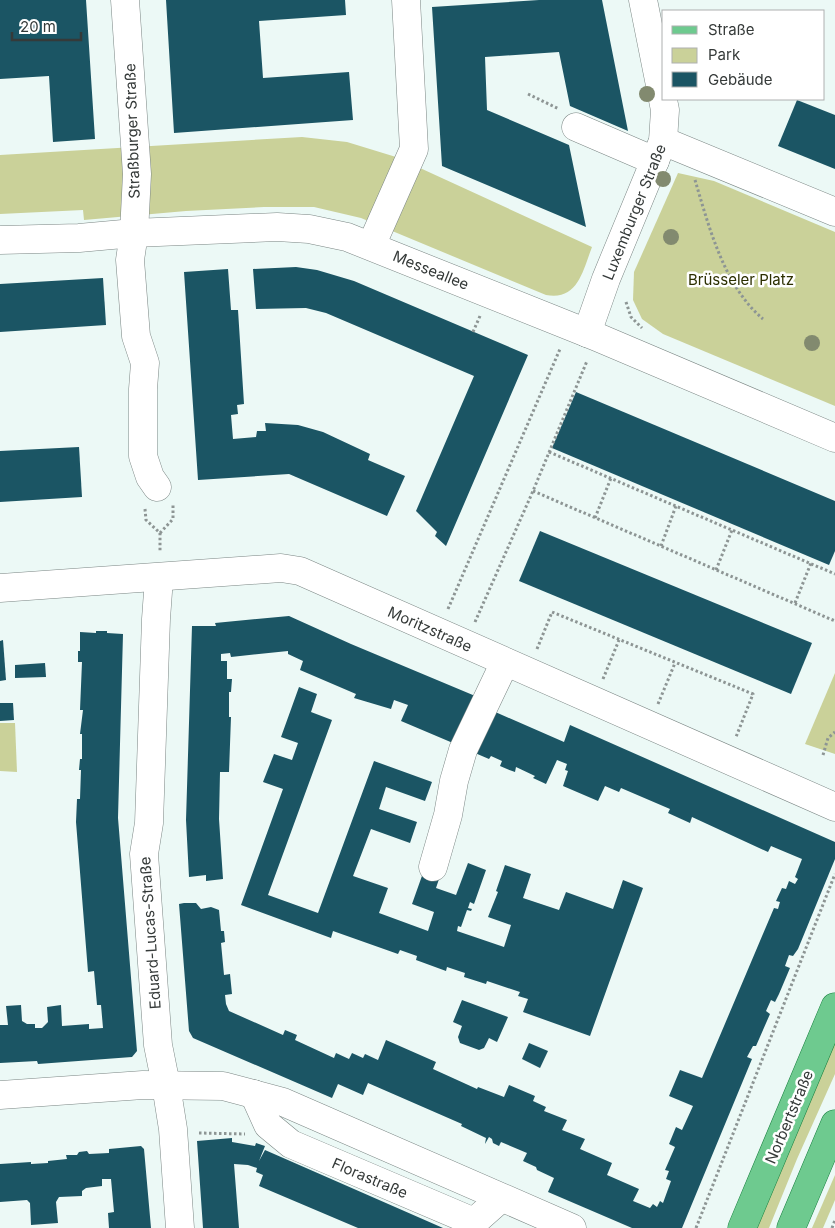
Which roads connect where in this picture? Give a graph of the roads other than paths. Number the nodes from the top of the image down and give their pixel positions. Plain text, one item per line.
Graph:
1 (125, 0) edge
2 (406, 0) edge
3 (643, 0) edge
4 (662, 95) edge
5 (663, 100) edge
6 (576, 127) road end
7 (668, 150) junction
8 (835, 212) edge
9 (134, 233) junction
10 (0, 240) edge
11 (371, 246) junction
12 (576, 328) junction
13 (835, 438) edge
14 (157, 487) road end
15 (159, 578) junction
16 (0, 588) edge
17 (505, 662) junction
18 (835, 807) edge
19 (433, 867) dead end
20 (835, 1007) edge
21 (166, 1085) junction
22 (254, 1094) junction
23 (0, 1095) edge
24 (835, 1124) edge
25 (501, 1198) junction
26 (180, 1228) edge
27 (572, 1228) edge
28 (742, 1228) edge
29 (791, 1228) edge

1 - 9 street, Straßburger Straße
2 - 11 street
3 - 4 street, Luxemburger Straße
5 - 7 street, Luxemburger Straße
6 - 7 street
7 - 8 street
7 - 12 street, Luxemburger Straße
9 - 10 street, Messeallee
9 - 11 street, Messeallee
9 - 14 street, Straßburger Straße
11 - 12 street, Messeallee
12 - 13 street, Messeallee
15 - 16 street, Moritzstraße
15 - 17 street, Moritzstraße
15 - 21 street, Eduard-Lucas-Straße
17 - 18 street, Moritzstraße
17 - 19 street
20 - 28 main road, Norbertstraße
21 - 22 street
21 - 23 street
21 - 26 street, Eduard-Lucas-Straße
22 - 25 street
22 - 25 street, Florastraße
24 - 29 main road
25 - 27 street

